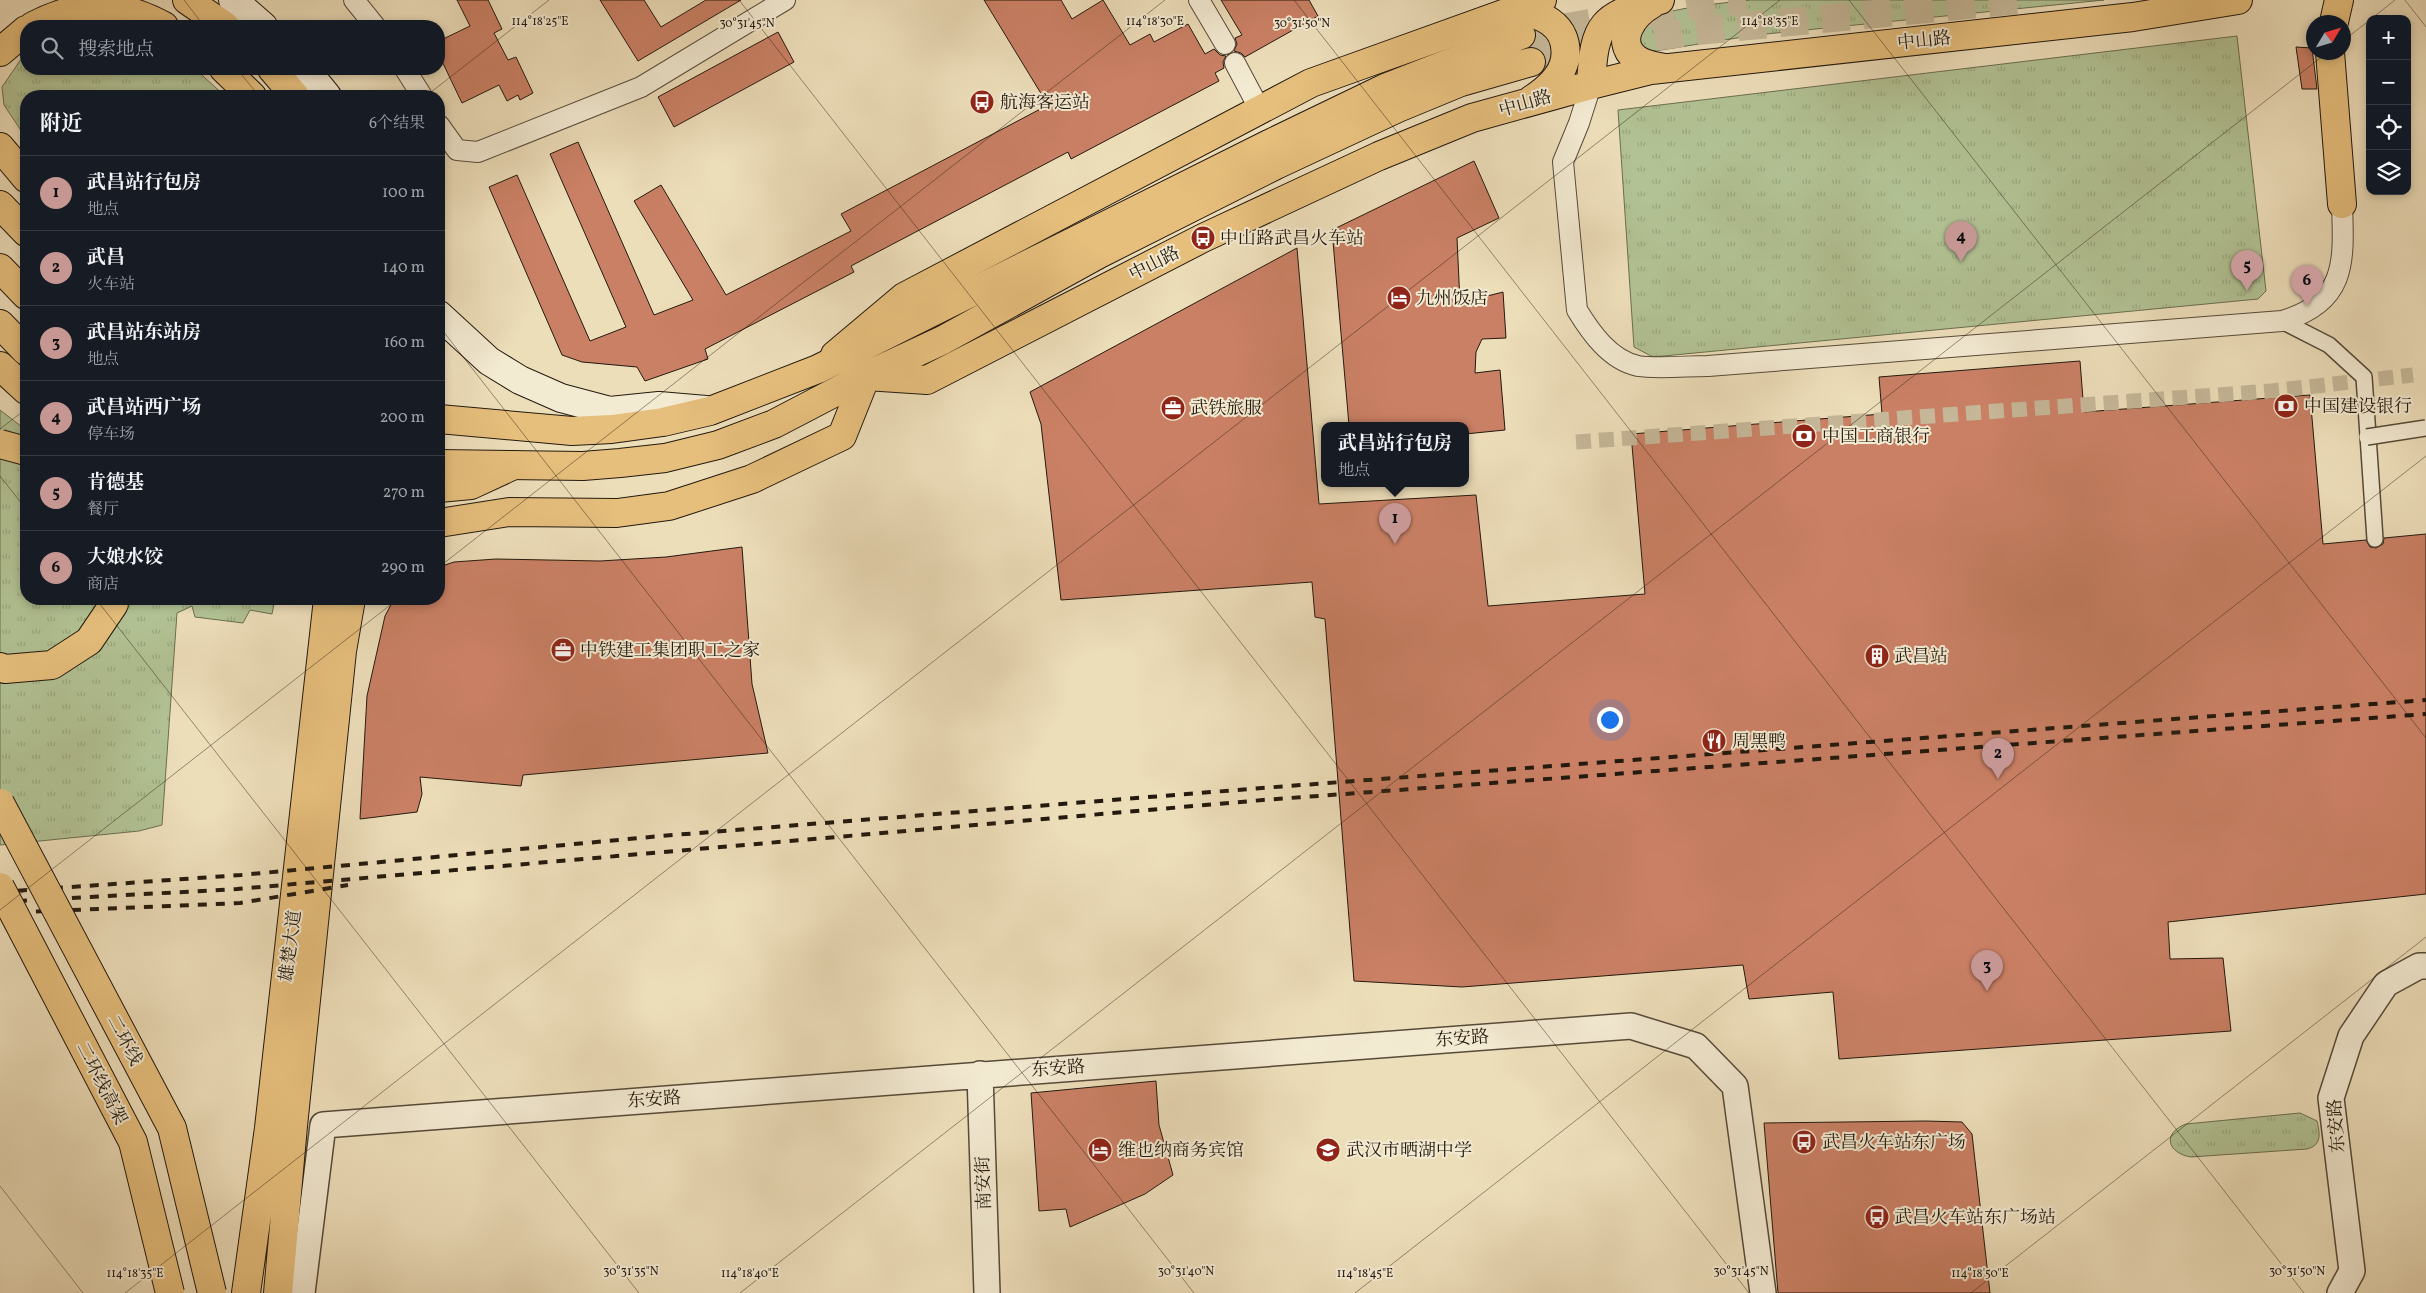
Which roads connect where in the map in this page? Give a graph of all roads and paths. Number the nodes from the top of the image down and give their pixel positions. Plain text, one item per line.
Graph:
1 (188, 0) edge
2 (233, 0) edge
3 (354, 0) edge
4 (785, 0) edge
5 (1199, 0) edge
6 (1542, 0) edge
7 (1661, 0) edge
8 (2238, 0) edge
9 (2339, 0) edge
10 (1502, 14) junction
11 (2336, 15) edge
12 (47, 20) edge
13 (153, 20) edge
14 (216, 20) edge
15 (256, 20) edge
16 (369, 20) edge
17 (20, 35) edge
18 (1521, 35) tunnel mouth
19 (1225, 44) dead end
20 (0, 52) edge
21 (2331, 60) edge
22 (1531, 62) tunnel mouth
23 (1235, 63) dead end
24 (1664, 68) junction
25 (230, 75) edge
26 (277, 75) edge
27 (311, 75) edge
28 (409, 75) edge
29 (1591, 85) junction
30 (246, 90) edge
31 (289, 90) edge
32 (322, 90) edge
33 (418, 90) edge
34 (1526, 103) junction
35 (1260, 110) junction
36 (445, 133) edge
37 (0, 147) edge
38 (20, 171) edge
39 (2342, 204) joint
40 (0, 205) edge
41 (20, 226) edge
42 (0, 268) edge
43 (20, 289) edge
44 (445, 321) edge
45 (2282, 321) junction
46 (0, 324) edge
47 (20, 345) edge
48 (0, 366) edge
49 (818, 369) junction
50 (866, 376) junction
51 (20, 384) edge
52 (710, 411) junction
53 (445, 413) edge
54 (445, 420) edge
55 (467, 423) junction
56 (2426, 428) edge
57 (2367, 437) junction
58 (0, 444) edge
59 (20, 449) edge
60 (445, 464) edge
61 (514, 465) junction
62 (445, 487) edge
63 (445, 522) edge
64 (2375, 539) dead end
65 (113, 605) edge
66 (338, 605) edge
67 (339, 605) edge
68 (0, 667) edge
69 (0, 802) edge
70 (0, 887) edge
71 (2426, 966) edge
72 (980, 1074) junction
73 (170, 1293) edge
74 (212, 1293) edge
75 (246, 1293) edge
76 (278, 1293) edge
77 (302, 1293) edge
78 (987, 1293) edge
79 (1763, 1293) edge
80 (2340, 1293) edge

1 - 14 main road
2 - 15 main road
3 - 16 street
4 - 36 street
5 - 19 street
6 - 10 main road
7 - 24 main road
7 - 29 main road
8 - 24 main road, 中山路
9 - 11 main road
10 - 34 main road
10 - 35 main road
12 - 13 main road
17 - 20 main road
18 - 49 main road
21 - 39 main road
22 - 50 main road
23 - 35 street
24 - 29 main road, 中山路
25 - 30 main road
26 - 31 main road
27 - 32 main road
28 - 33 street
29 - 34 main road, 中山路
29 - 45 street
34 - 50 main road, 中山路
35 - 49 main road
37 - 38 main road
39 - 45 street
40 - 41 main road
42 - 43 main road
44 - 52 main road
45 - 57 street
46 - 47 main road
48 - 51 main road
49 - 52 main road
50 - 61 main road
50 - 63 main road
52 - 55 main road
53 - 55 main road
54 - 55 main road
56 - 57 street, bridge
57 - 64 street
58 - 59 main road, bridge
60 - 61 main road
61 - 62 main road
65 - 68 main road
66 - 75 main road, 雄楚大道
67 - 76 main road, 雄楚大道
69 - 74 main road, 二环线, bridge
70 - 73 main road, 二环线高架, bridge
71 - 80 street, 东安路
72 - 77 street, 东安路
72 - 78 street, 南安街
72 - 79 street, 东安路

